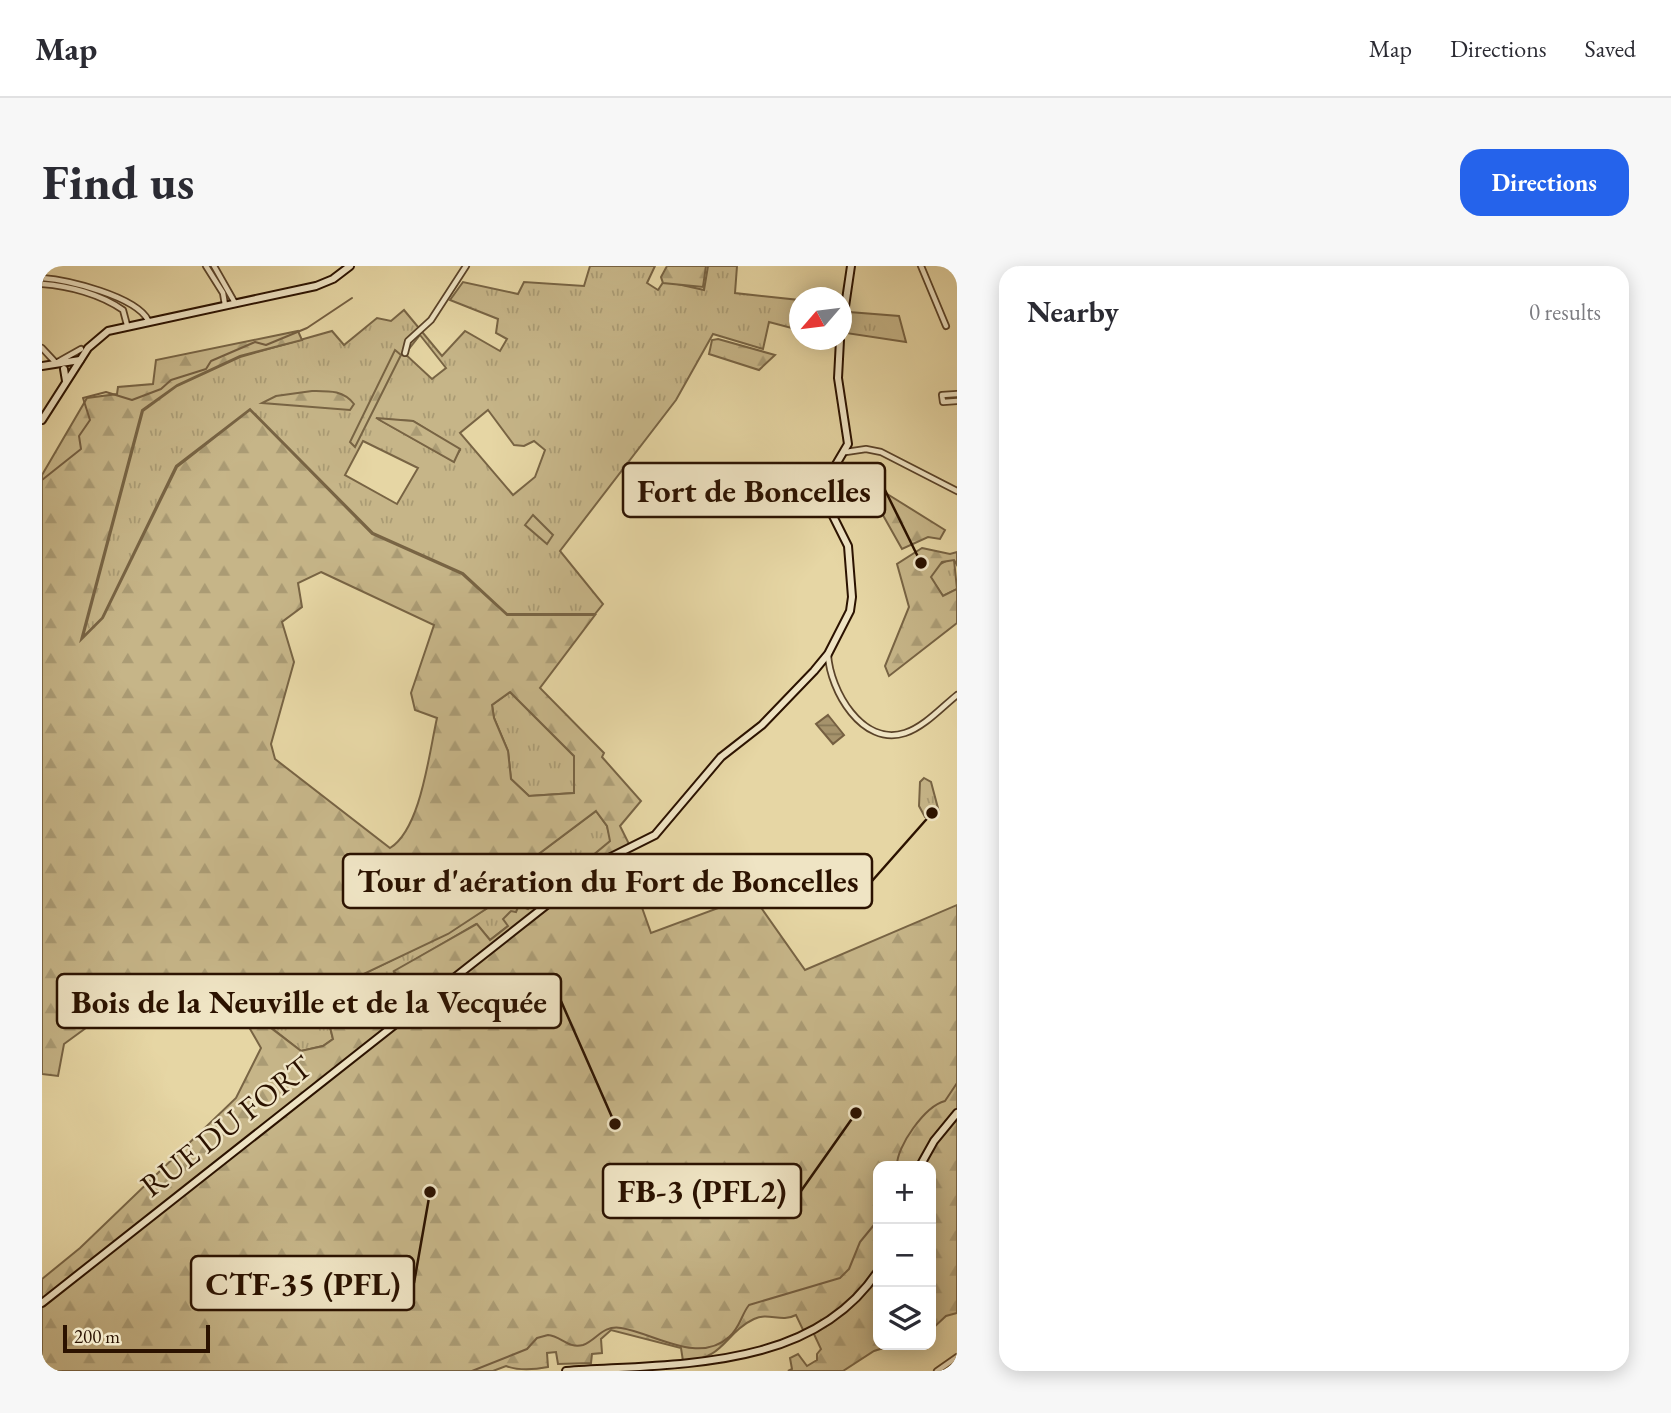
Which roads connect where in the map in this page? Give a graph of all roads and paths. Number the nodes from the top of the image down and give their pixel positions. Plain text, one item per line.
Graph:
1 (206, 266) edge
2 (214, 266) edge
3 (351, 266) edge
4 (466, 266) edge
5 (850, 266) edge
6 (921, 266) edge
7 (42, 278) edge
8 (42, 284) edge
9 (847, 287) edge
10 (235, 303) junction
11 (225, 305) junction
12 (148, 320) junction
13 (127, 325) junction
14 (946, 326) dead end
15 (42, 348) edge
16 (81, 349) dead end
17 (839, 350) edge
18 (405, 353) dead end
19 (56, 363) junction
20 (42, 366) edge
21 (69, 368) junction
22 (957, 394) edge
23 (957, 401) edge
24 (42, 420) edge
25 (848, 443) junction
26 (858, 450) junction
27 (846, 453) junction
28 (957, 491) edge
29 (828, 654) junction
30 (814, 671) junction
31 (831, 675) junction
32 (957, 695) edge
33 (957, 1113) edge
34 (923, 1161) edge
35 (873, 1278) edge
36 (42, 1303) edge
37 (957, 1357) edge
38 (945, 1368) edge
39 (605, 1370) edge
40 (566, 1371) edge
41 (937, 1371) edge

1 - 11 street
2 - 10 street
3 - 10 street
4 - 18 street
5 - 9 street
6 - 14 street
7 - 12 street
8 - 13 street
10 - 11 street
11 - 12 street
12 - 13 street
13 - 21 street
15 - 19 street
16 - 19 street
17 - 25 street
19 - 20 street
19 - 21 street
21 - 24 street
22 - 23 street
25 - 26 street
25 - 27 street
26 - 27 street
26 - 28 street
27 - 29 street, RUE DU FORT
29 - 30 street, RUE DU FORT
29 - 31 street
30 - 31 street
30 - 36 street, RUE DU FORT
31 - 32 street
33 - 34 street
35 - 39 street
37 - 38 street
38 - 41 street
39 - 40 street

